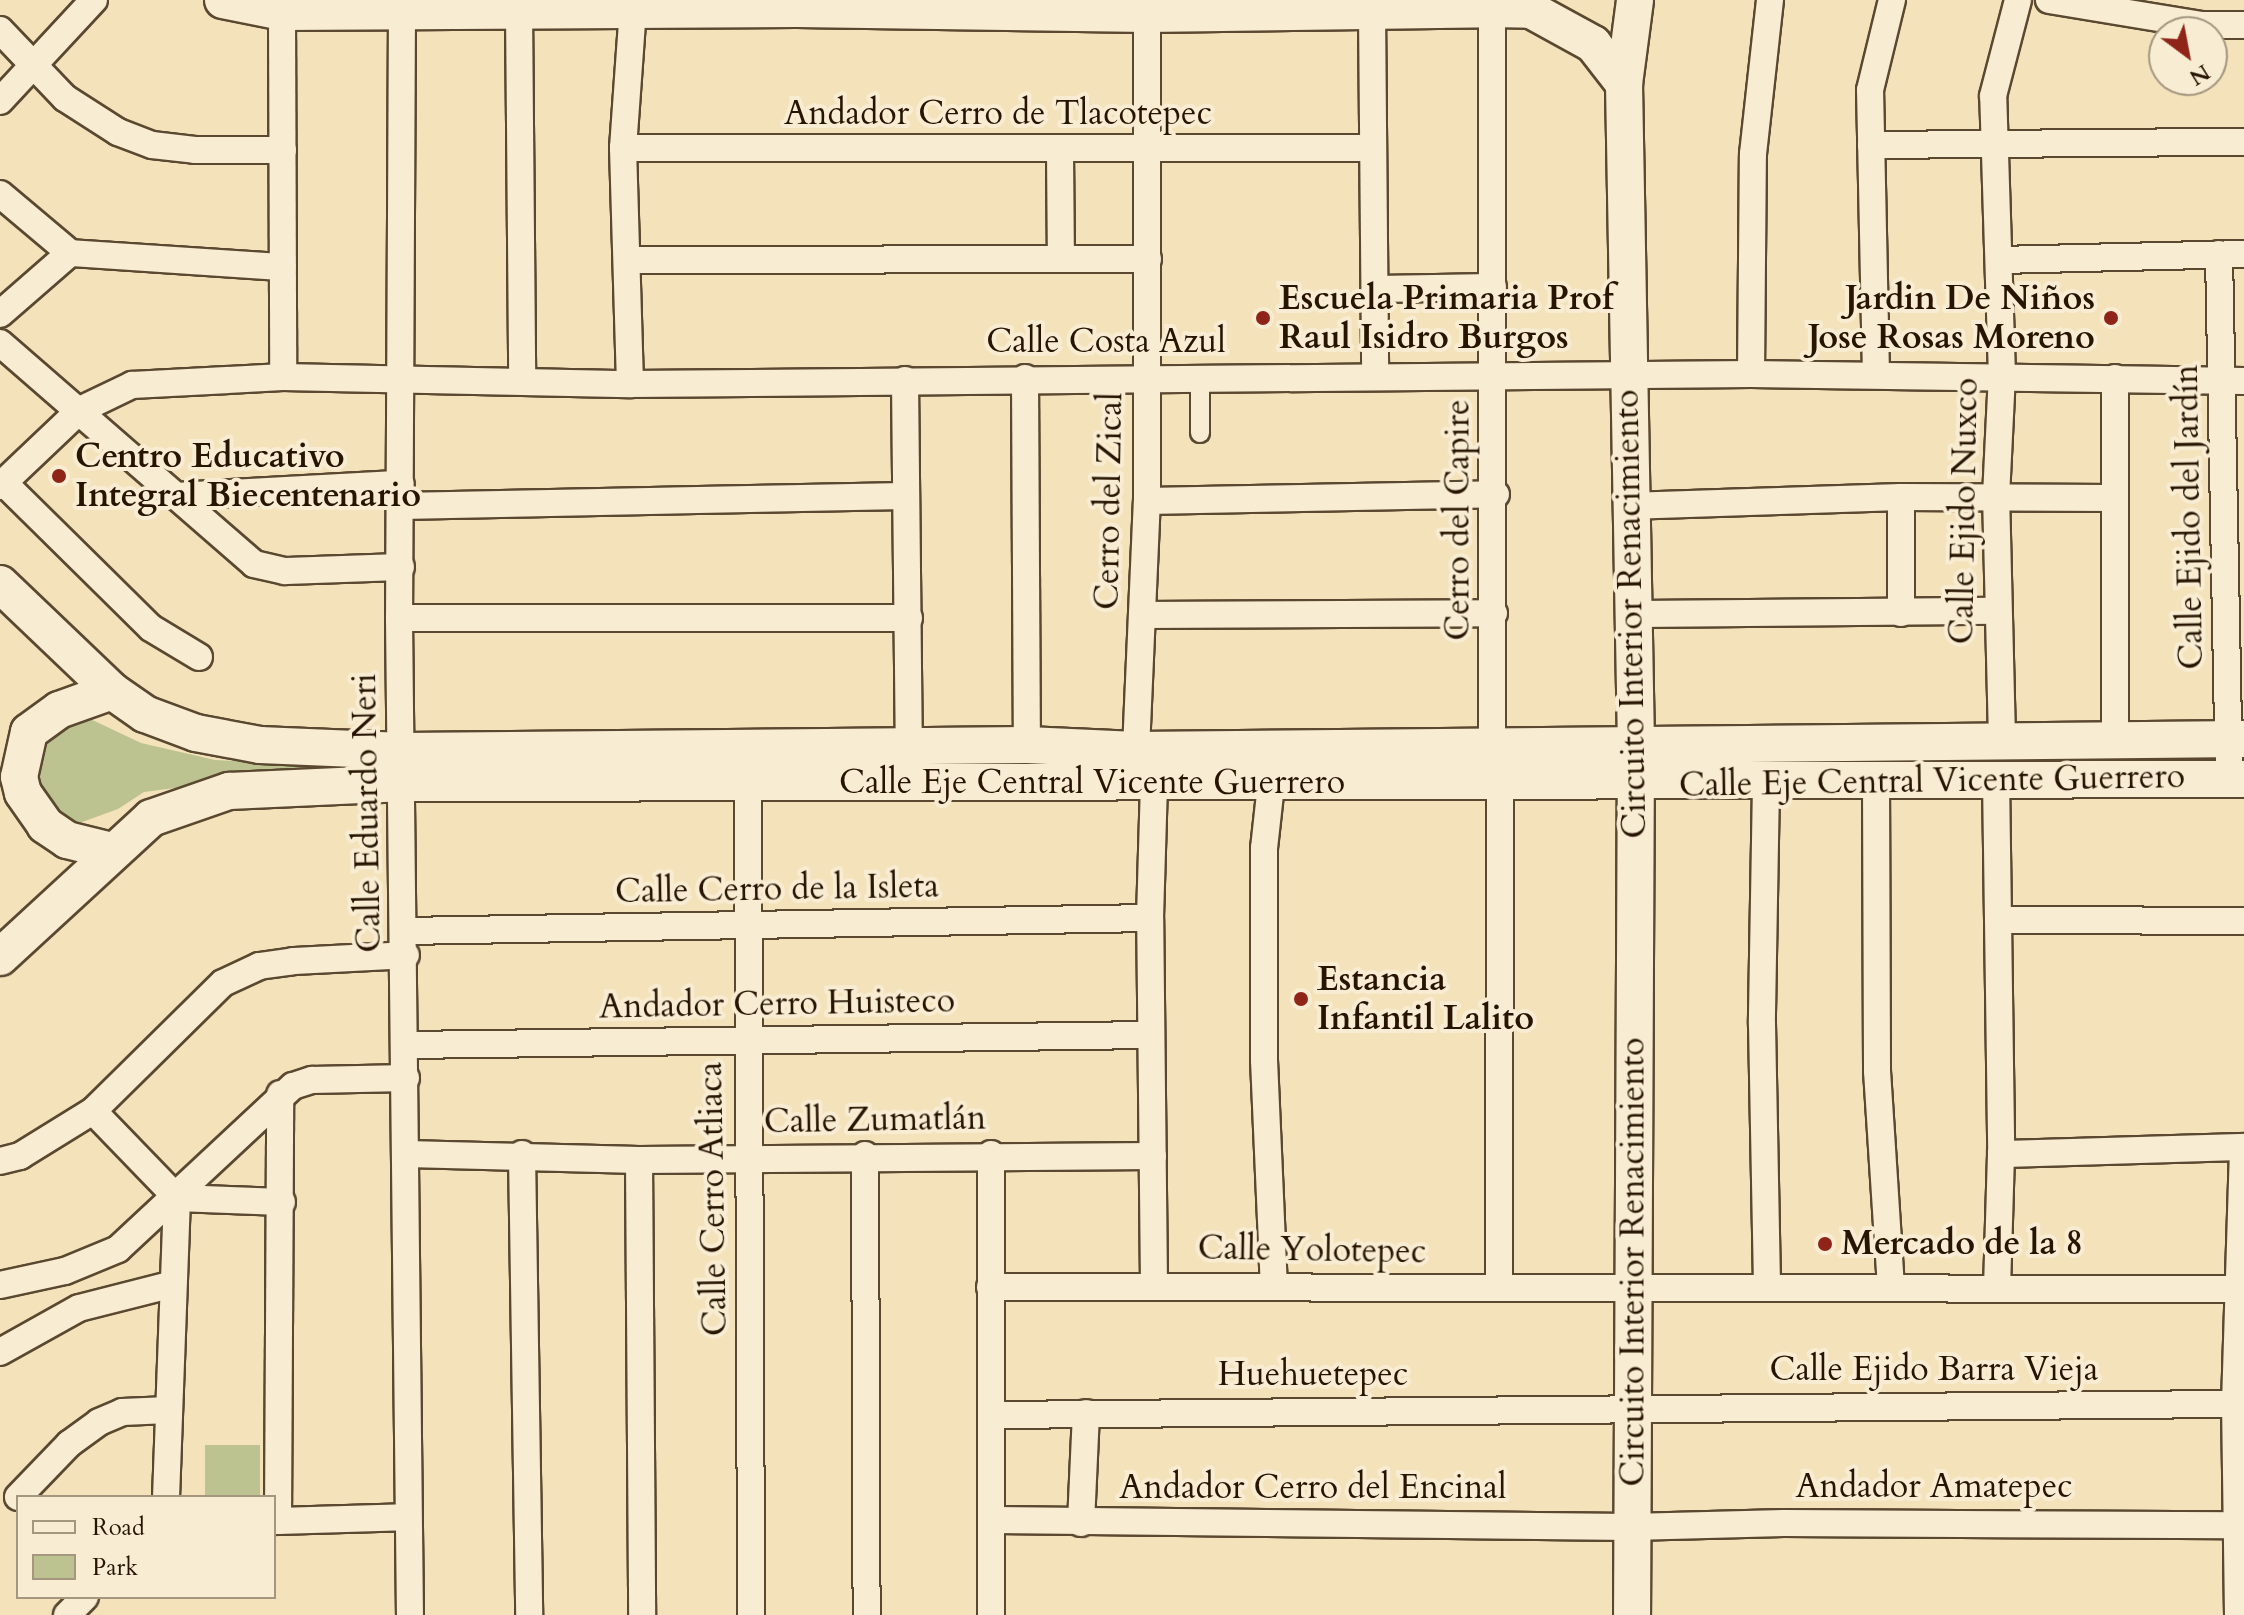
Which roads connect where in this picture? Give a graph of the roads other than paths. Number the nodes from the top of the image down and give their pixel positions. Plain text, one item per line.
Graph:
1 (94, 0) edge
2 (223, 0) edge
3 (1635, 0) edge
4 (1770, 0) edge
5 (1892, 0) edge
6 (2018, 0) edge
7 (2049, 0) edge
8 (567, 4) edge
9 (674, 4) edge
10 (797, 4) edge
11 (454, 5) edge
12 (913, 5) edge
13 (1028, 5) edge
14 (1276, 5) edge
15 (1542, 5) edge
16 (340, 6) edge
17 (1147, 7) edge
18 (633, 8) junction
19 (519, 9) junction
20 (1492, 9) junction
21 (1372, 10) junction
22 (402, 11) junction
23 (282, 12) junction
24 (2244, 25) edge
25 (0, 30) edge
26 (35, 66) junction
27 (1624, 84) junction
28 (0, 101) edge
29 (2244, 142) edge
30 (1871, 145) junction
31 (623, 148) junction
32 (1372, 148) junction
33 (1994, 148) junction
34 (283, 150) junction
35 (1148, 151) junction
36 (1060, 152) junction
37 (0, 194) edge
38 (70, 253) junction
39 (2232, 254) edge
40 (1061, 259) junction
41 (1148, 259) junction
42 (629, 260) junction
43 (1999, 260) junction
44 (283, 267) junction
45 (1493, 287) junction
46 (1376, 289) junction
47 (0, 314) edge
48 (0, 343) edge
49 (1627, 374) junction
50 (1751, 374) junction
51 (1494, 375) junction
52 (1876, 375) junction
53 (1375, 376) junction
54 (2002, 376) junction
55 (283, 377) junction
56 (1148, 377) junction
57 (1200, 377) junction
58 (522, 378) junction
59 (1025, 378) junction
60 (2115, 378) junction
61 (400, 380) junction
62 (905, 380) junction
63 (2234, 381) edge
64 (630, 384) junction
65 (80, 410) junction
66 (1200, 433) dead end
67 (2, 485) edge
68 (2235, 492) edge
69 (1496, 494) junction
70 (401, 495) junction
71 (176, 496) junction
72 (905, 496) junction
73 (1901, 497) junction
74 (1996, 497) junction
75 (2112, 498) junction
76 (1147, 501) junction
77 (1630, 506) junction
78 (401, 567) junction
79 (0, 584) edge
80 (2236, 607) edge
81 (1996, 611) junction
82 (1494, 613) junction
83 (1901, 613) junction
84 (1633, 614) junction
85 (1142, 615) junction
86 (399, 618) junction
87 (909, 618) junction
88 (199, 657) dead end
89 (112, 691) junction
90 (2115, 738) junction
91 (2002, 739) junction
92 (2237, 739) edge
93 (1636, 742) junction
94 (1492, 743) junction
95 (1027, 745) junction
96 (909, 746) junction
97 (1136, 750) junction
98 (404, 767) junction
99 (1996, 777) junction
100 (2237, 779) edge
101 (1876, 780) junction
102 (748, 782) junction
103 (1500, 784) junction
104 (1636, 784) junction
105 (1766, 784) junction
106 (1154, 785) junction
107 (1271, 785) junction
108 (112, 851) junction
109 (1150, 918) junction
110 (1998, 920) junction
111 (2244, 921) edge
112 (751, 926) junction
113 (406, 943) junction
114 (0, 957) edge
115 (1150, 1035) junction
116 (748, 1038) junction
117 (406, 1045) junction
118 (406, 1078) junction
119 (280, 1094) junction
120 (93, 1111) junction
121 (2243, 1147) edge
122 (407, 1154) junction
123 (522, 1154) junction
124 (991, 1154) junction
125 (2001, 1154) junction
126 (865, 1155) junction
127 (1153, 1156) junction
128 (751, 1157) junction
129 (639, 1160) junction
130 (0, 1161) edge
131 (177, 1198) junction
132 (282, 1202) junction
133 (173, 1284) junction
134 (1154, 1284) junction
135 (0, 1285) edge
136 (1274, 1286) junction
137 (990, 1287) junction
138 (1891, 1287) junction
139 (1499, 1288) junction
140 (1767, 1288) junction
141 (1997, 1288) junction
142 (2236, 1289) junction
143 (1634, 1291) junction
144 (0, 1352) edge
145 (2235, 1404) junction
146 (1634, 1408) junction
147 (169, 1410) junction
148 (1086, 1413) junction
149 (993, 1415) junction
150 (20, 1495) edge
151 (166, 1495) edge
152 (16, 1499) edge
153 (0, 1516) edge
154 (408, 1517) junction
155 (995, 1520) junction
156 (276, 1521) edge
157 (1081, 1523) junction
158 (2236, 1525) junction
159 (1631, 1527) junction
160 (83, 1599) edge
161 (67, 1615) edge
162 (410, 1615) edge
163 (529, 1615) edge
164 (642, 1615) edge
165 (751, 1615) edge
166 (867, 1615) edge
167 (991, 1615) edge
168 (1632, 1615) edge
169 (2238, 1615) edge

1 - 26 street
2 - 23 main road
3 - 27 main road, Circuito Interior Renacimiento
4 - 50 street
5 - 30 street
6 - 33 street, Calle Ejido Nuxco
7 - 24 street
8 - 18 main road
8 - 19 main road
9 - 10 main road
9 - 18 main road
10 - 12 main road
11 - 19 main road
11 - 22 main road
12 - 13 main road
13 - 17 main road
14 - 17 main road
14 - 21 main road
15 - 20 main road
15 - 27 main road
16 - 22 main road
16 - 23 main road
17 - 35 street, Cerro del Zical
18 - 31 street
19 - 58 street
20 - 21 main road
20 - 45 street, Cerro del Capire
21 - 32 street
22 - 61 street, Calle Eduardo Neri
23 - 34 street
25 - 26 street
26 - 28 street
26 - 34 street
27 - 49 main road, Circuito Interior Renacimiento
29 - 33 street
30 - 33 street
30 - 52 street
31 - 36 street, Andador Cerro de Tlacotepec
31 - 42 street
32 - 35 street, Andador Cerro de Tlacotepec
32 - 46 street
33 - 43 street, Calle Ejido Nuxco
34 - 44 street
35 - 36 street, Andador Cerro de Tlacotepec
35 - 41 street, Cerro del Zical
36 - 40 street
37 - 38 street
38 - 44 street
38 - 47 street
39 - 43 street
39 - 63 street, Calle Ejido del Jardín
40 - 41 street
40 - 42 street
41 - 56 street, Cerro del Zical
42 - 64 street
43 - 54 street, Calle Ejido Nuxco
44 - 55 street
45 - 46 street
45 - 51 street, Cerro del Capire
46 - 53 street
48 - 65 street
49 - 50 street, Calle Costa Azul
49 - 51 street, Calle Costa Azul
49 - 77 main road, Circuito Interior Renacimiento
50 - 52 street, Calle Costa Azul
51 - 53 street, Calle Costa Azul
51 - 69 street, Cerro del Capire
52 - 54 street, Calle Costa Azul
53 - 57 street, Calle Costa Azul
54 - 60 street, Calle Costa Azul
54 - 74 street, Calle Ejido Nuxco
55 - 61 street, Calle Costa Azul
55 - 65 street, Calle Costa Azul
56 - 57 street, Calle Costa Azul
56 - 59 street, Calle Costa Azul
56 - 76 street, Cerro del Zical
57 - 66 street
58 - 61 street, Calle Costa Azul
58 - 64 street, Calle Costa Azul
59 - 62 street, Calle Costa Azul
59 - 95 street
60 - 63 street, Calle Costa Azul
60 - 75 street
61 - 70 street, Calle Eduardo Neri
62 - 64 street, Calle Costa Azul
62 - 72 street
63 - 68 street, Calle Ejido del Jardín
65 - 67 street, Calle Costa Azul
65 - 71 street
67 - 88 street
68 - 80 street, Calle Ejido del Jardín
69 - 76 street
69 - 82 street, Cerro del Capire
70 - 71 street
70 - 72 street
70 - 78 street, Calle Eduardo Neri
71 - 78 street
72 - 87 street
73 - 74 street
73 - 77 street
73 - 83 street
74 - 75 street
74 - 81 street, Calle Ejido Nuxco
75 - 90 street
76 - 85 street, Cerro del Zical
77 - 84 main road, Circuito Interior Renacimiento
78 - 86 street, Calle Eduardo Neri
79 - 89 main road, Calle Eje Central Vicente Guerrero
80 - 92 street, Calle Ejido del Jardín
81 - 83 street
81 - 91 street, Calle Ejido Nuxco
82 - 85 street
82 - 94 street, Cerro del Capire
83 - 84 street
84 - 93 main road, Circuito Interior Renacimiento
85 - 97 street, Cerro del Zical
86 - 87 street
86 - 98 street, Calle Eduardo Neri
87 - 96 street
89 - 98 main road, Calle Eje Central Vicente Guerrero
89 - 108 main road
90 - 91 main road, Calle Eje Central Vicente Guerrero
90 - 92 main road, Calle Eje Central Vicente Guerrero
91 - 93 main road, Calle Eje Central Vicente Guerrero
92 - 100 street, Calle Ejido del Jardín
93 - 94 main road, Calle Eje Central Vicente Guerrero
93 - 104 main road, Circuito Interior Renacimiento
94 - 97 main road, Calle Eje Central Vicente Guerrero
95 - 96 main road, Calle Eje Central Vicente Guerrero
95 - 97 main road, Calle Eje Central Vicente Guerrero
96 - 98 main road, Calle Eje Central Vicente Guerrero
98 - 102 main road, Calle Eje Central Vicente Guerrero
98 - 108 main road, Calle Eje Central Vicente Guerrero
98 - 113 street, Calle Eduardo Neri
99 - 100 main road, Calle Eje Central Vicente Guerrero
99 - 101 main road, Calle Eje Central Vicente Guerrero
99 - 110 street
101 - 105 main road, Calle Eje Central Vicente Guerrero
101 - 138 street
102 - 106 main road, Calle Eje Central Vicente Guerrero
102 - 112 street, Calle Cerro Atliaca
103 - 104 main road, Calle Eje Central Vicente Guerrero
103 - 107 main road, Calle Eje Central Vicente Guerrero
103 - 139 street
104 - 105 main road, Calle Eje Central Vicente Guerrero
104 - 143 main road, Circuito Interior Renacimiento
105 - 140 street
106 - 107 main road, Calle Eje Central Vicente Guerrero
106 - 109 street
107 - 136 street
108 - 114 main road, Calle Eje Central Vicente Guerrero
109 - 112 street, Calle Cerro de la Isleta
109 - 115 street
110 - 111 street
110 - 125 street
112 - 113 street, Calle Cerro de la Isleta
112 - 116 street, Calle Cerro Atliaca
113 - 117 street, Calle Eduardo Neri
113 - 120 street, Calle Cerro de la Isleta
115 - 116 street, Andador Cerro Huisteco
115 - 127 street
116 - 117 street, Andador Cerro Huisteco
116 - 128 street, Calle Cerro Atliaca
117 - 118 street, Calle Eduardo Neri
118 - 119 street
118 - 122 street, Calle Eduardo Neri
119 - 131 street
119 - 132 street
120 - 130 street, Calle Cerro de la Isleta
120 - 131 street
121 - 125 street
121 - 142 street
122 - 123 street, Calle Zumatlán
122 - 154 street, Calle Eduardo Neri
123 - 129 street, Calle Zumatlán
123 - 163 street
124 - 126 street, Calle Zumatlán
124 - 127 street, Calle Zumatlán
124 - 137 street
125 - 141 street
126 - 128 street, Calle Zumatlán
126 - 166 street
127 - 134 street
128 - 129 street, Calle Zumatlán
128 - 165 street, Calle Cerro Atliaca
129 - 164 street
131 - 132 street
131 - 133 street
131 - 135 street
132 - 156 street
133 - 144 street
133 - 147 street
134 - 136 street, Calle Yolotepec
134 - 137 street, Calle Yolotepec
136 - 139 street, Calle Yolotepec
137 - 149 street
138 - 140 street, Calle Yolotepec
138 - 141 street, Calle Yolotepec
139 - 143 street, Calle Yolotepec
140 - 143 street, Calle Yolotepec
141 - 142 street, Calle Yolotepec
142 - 145 street
143 - 146 main road, Circuito Interior Renacimiento
145 - 146 street, Calle Ejido Barra Vieja
145 - 158 street
146 - 148 street, Huehuetepec
146 - 159 main road, Circuito Interior Renacimiento
147 - 150 street
147 - 151 street
148 - 149 street, Huehuetepec
148 - 157 street
149 - 155 street
152 - 153 street
154 - 156 street
154 - 162 street, Calle Eduardo Neri
155 - 157 street, Andador Cerro del Encinal
155 - 167 street
157 - 159 street, Andador Cerro del Encinal
158 - 159 street, Andador Amatepec
158 - 169 street
159 - 168 main road, Circuito Interior Renacimiento
160 - 161 street

